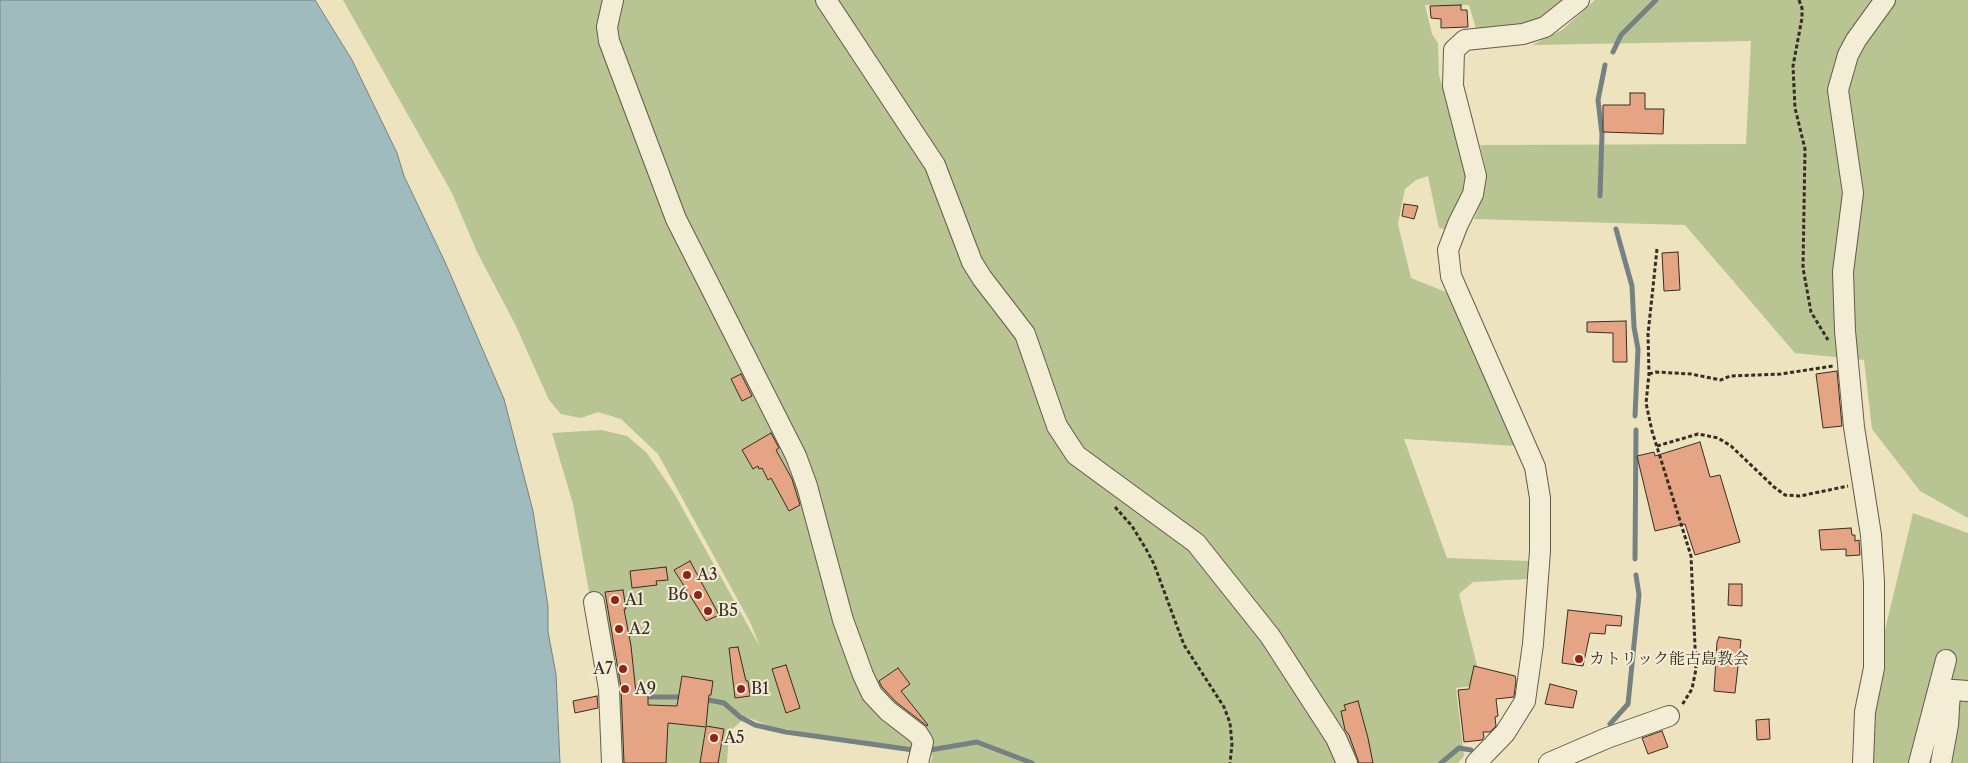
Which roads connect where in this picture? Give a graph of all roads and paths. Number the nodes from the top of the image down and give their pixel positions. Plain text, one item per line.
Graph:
1 (613, 0) edge
2 (826, 0) edge
3 (1579, 0) edge
4 (1798, 0) edge
5 (1884, 0) edge
6 (1657, 249) dead end
7 (1830, 344) dead end
8 (1848, 363) junction
9 (1649, 374) junction
10 (1657, 446) junction
11 (1851, 486) dead end
12 (1114, 506) dead end
13 (594, 602) dead end
14 (1946, 660) dead end
15 (1952, 690) edge
16 (1669, 716) joint
17 (1477, 762) edge
18 (612, 763) edge
19 (918, 763) edge
20 (1230, 763) edge
21 (1347, 763) edge
22 (1549, 763) edge
23 (1863, 763) edge
24 (1919, 763) edge
25 (1941, 763) edge

1 - 19 street
2 - 21 street
3 - 17 street
4 - 7 path
5 - 8 street
6 - 9 path
8 - 9 path
8 - 23 street
9 - 10 path
10 - 11 path
10 - 16 path
12 - 20 path
13 - 18 street
14 - 15 street
15 - 24 street
15 - 25 street
16 - 22 street

